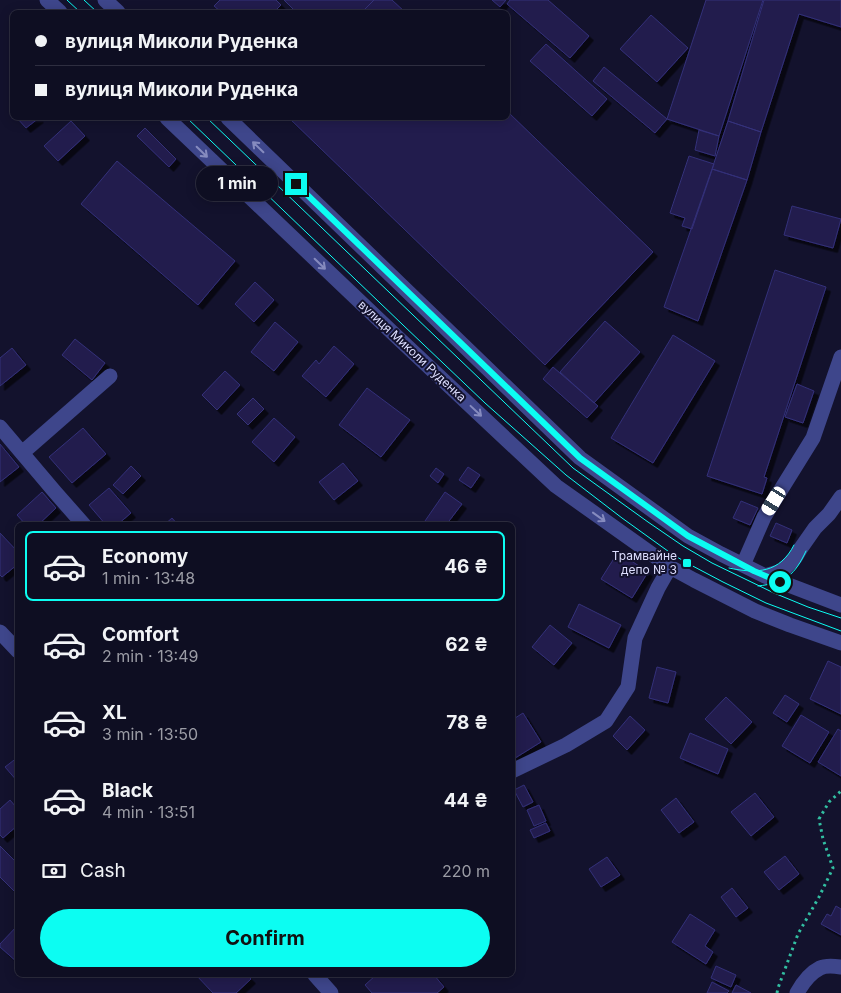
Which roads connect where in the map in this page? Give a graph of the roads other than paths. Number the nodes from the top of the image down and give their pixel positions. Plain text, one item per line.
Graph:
1 (47, 0) edge
2 (105, 0) edge
3 (58, 10) edge
4 (116, 10) edge
5 (169, 120) edge
6 (230, 120) edge
7 (841, 357) edge
8 (110, 376) dead end
9 (0, 427) edge
10 (22, 453) junction
11 (841, 497) edge
12 (81, 522) edge
13 (743, 565) junction
14 (670, 567) junction
15 (766, 576) junction
16 (841, 604) edge
17 (0, 632) edge
18 (841, 643) edge
19 (15, 648) edge
20 (515, 769) edge
21 (841, 967) edge
22 (317, 977) edge
23 (332, 993) edge
24 (797, 993) edge

1 - 3 street
2 - 4 street
5 -> 14 street, вулиця Миколи Руденка
13 -> 6 street
7 - 13 street
8 - 10 street
9 - 10 street
10 - 12 street
11 - 15 street
13 - 15 street
14 - 18 street, вулиця Миколи Руденка
14 - 20 street
15 - 16 street
17 - 19 street
21 - 24 street
22 - 23 street

